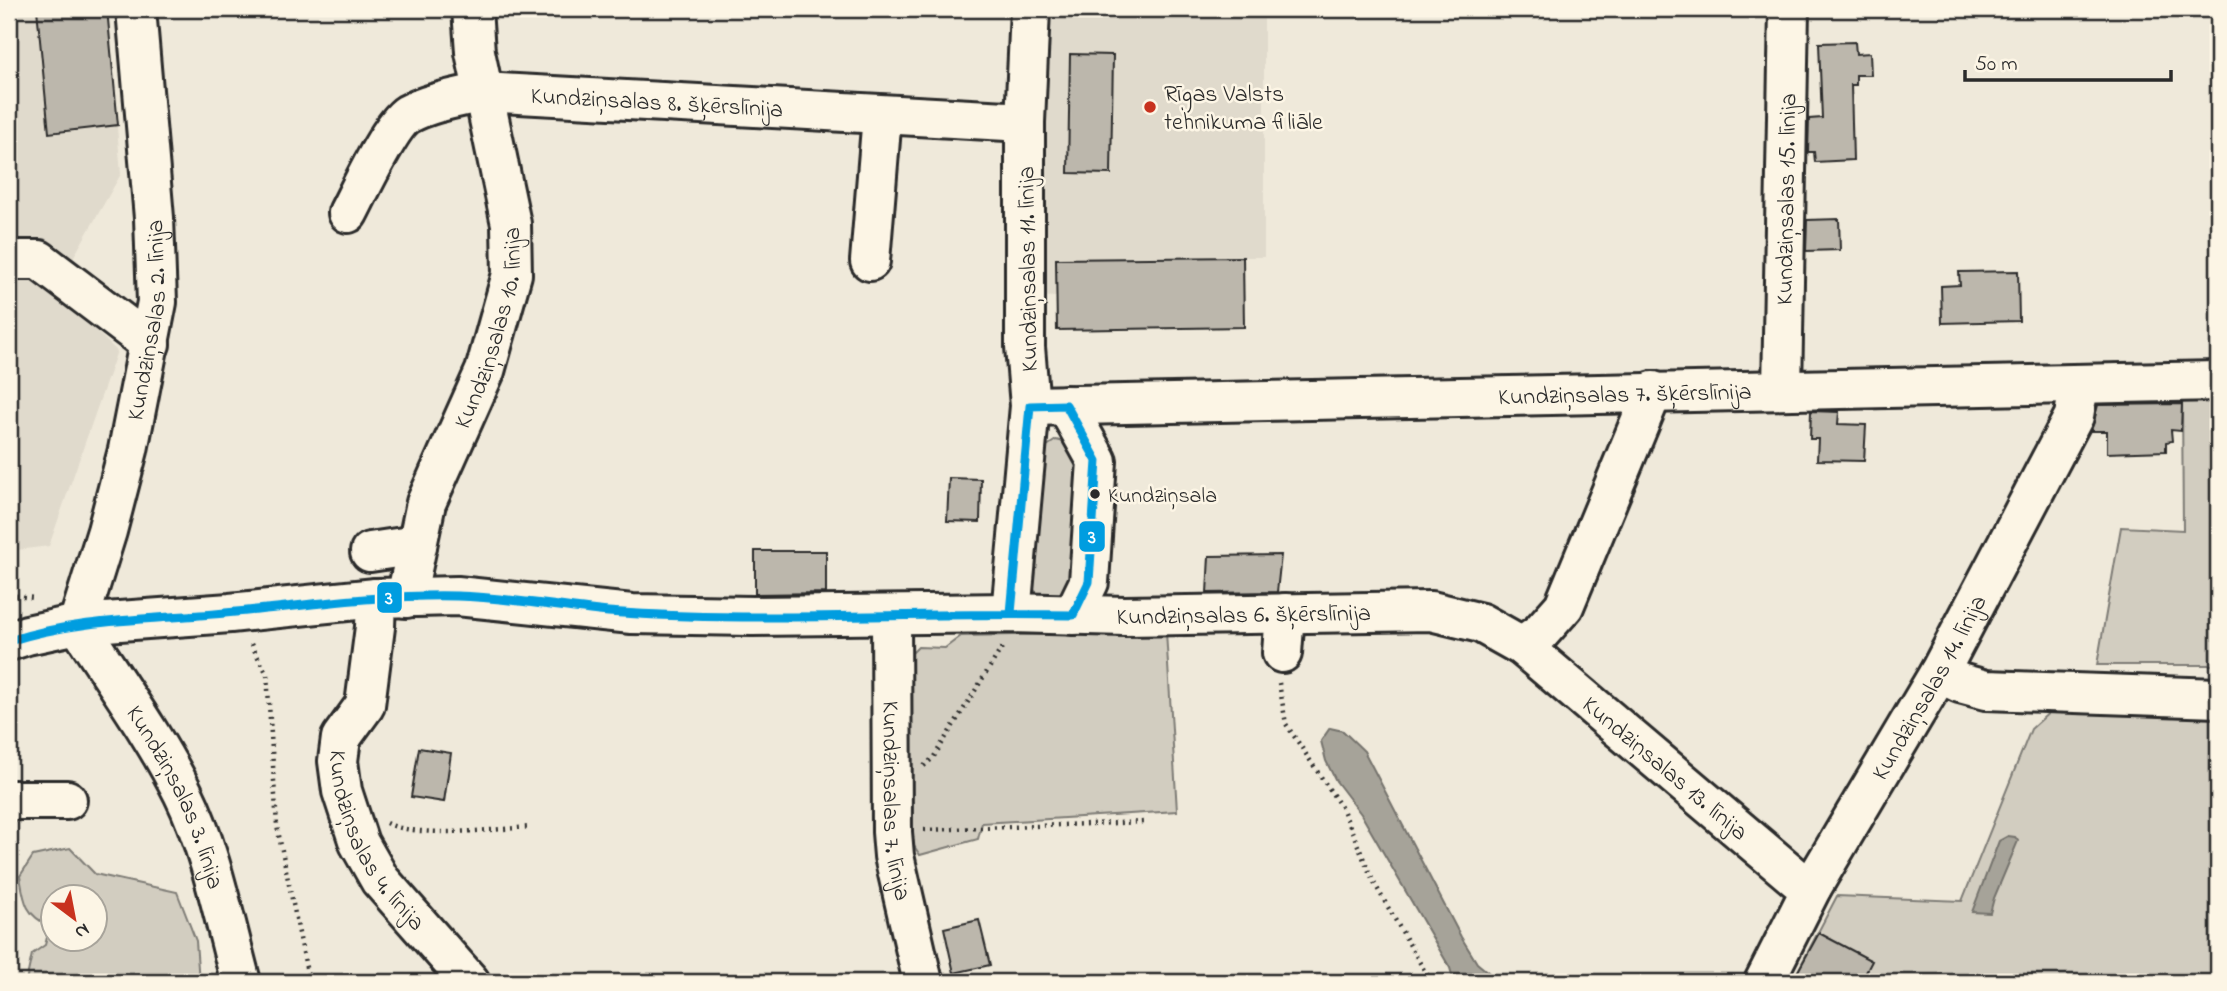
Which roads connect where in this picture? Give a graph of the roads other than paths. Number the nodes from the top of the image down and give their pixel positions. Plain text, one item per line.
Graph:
1 (136, 9) edge
2 (472, 9) edge
3 (1030, 9) edge
4 (1789, 9) edge
5 (482, 92) junction
6 (883, 115) junction
7 (1025, 121) junction
8 (348, 213) dead end
9 (9, 260) edge
10 (870, 261) dead end
11 (150, 344) junction
12 (2218, 381) edge
13 (2079, 385) junction
14 (1782, 390) junction
15 (1653, 391) junction
16 (1048, 406) junction
17 (417, 545) junction
18 (370, 552) dead end
19 (391, 598) junction
20 (1285, 613) junction
21 (891, 615) junction
22 (1073, 615) junction
23 (78, 624) junction
24 (1009, 626) junction
25 (9, 641) edge
26 (1522, 646) junction
27 (1282, 653) road end
28 (1939, 673) junction
29 (2218, 698) edge
30 (9, 800) edge
31 (67, 800) dead end
32 (1812, 887) junction
33 (241, 982) edge
34 (470, 982) edge
35 (923, 982) edge
36 (1764, 982) edge

1 - 11 street, Kundziņsalas 2. līnija
2 - 5 street, Kundziņsalas 10. līnija
3 - 7 street, Kundziņsalas 11. līnija
4 - 14 street, Kundziņsalas 15. līnija
5 - 6 street, Kundziņsalas 8. šķērslīnija
5 - 8 street, Kundziņsalas 8. šķērslīnija
5 - 17 street, Kundziņsalas 10. līnija
6 - 7 street, Kundziņsalas 8. šķērslīnija
6 - 10 street
7 - 16 street, Kundziņsalas 11. līnija
9 - 11 street
11 - 23 street, Kundziņsalas 2. līnija
12 - 13 street, Kundziņsalas 7. šķērslīnija
13 - 14 street, Kundziņsalas 7. šķērslīnija
13 - 28 street, Kundziņsalas 14. līnija
14 - 15 street, Kundziņsalas 7. šķērslīnija
15 - 16 street, Kundziņsalas 7. šķērslīnija
15 - 26 street
16 - 22 street
16 - 24 street, Kundziņsalas 11. līnija
17 - 18 street
17 - 19 street, Kundziņsalas 10. līnija
19 - 21 street, Kundziņsalas 6. šķērslīnija
19 - 23 street, Kundziņsalas 6. šķērslīnija
19 - 34 street, Kundziņsalas 4. līnija
20 - 22 street, Kundziņsalas 6. šķērslīnija
20 - 26 street, Kundziņsalas 6. šķērslīnija
20 - 27 street
21 - 24 street, Kundziņsalas 6. šķērslīnija
21 - 35 street, Kundziņsalas 7. līnija
22 - 24 street, Kundziņsalas 6. šķērslīnija
23 - 25 street, Kundziņsalas 6. šķērslīnija
23 - 33 street, Kundziņsalas 3. līnija
26 - 32 street, Kundziņsalas 13. līnija
28 - 29 street
28 - 32 street, Kundziņsalas 14. līnija
30 - 31 street
32 - 36 street, Kundziņsalas 14. līnija

